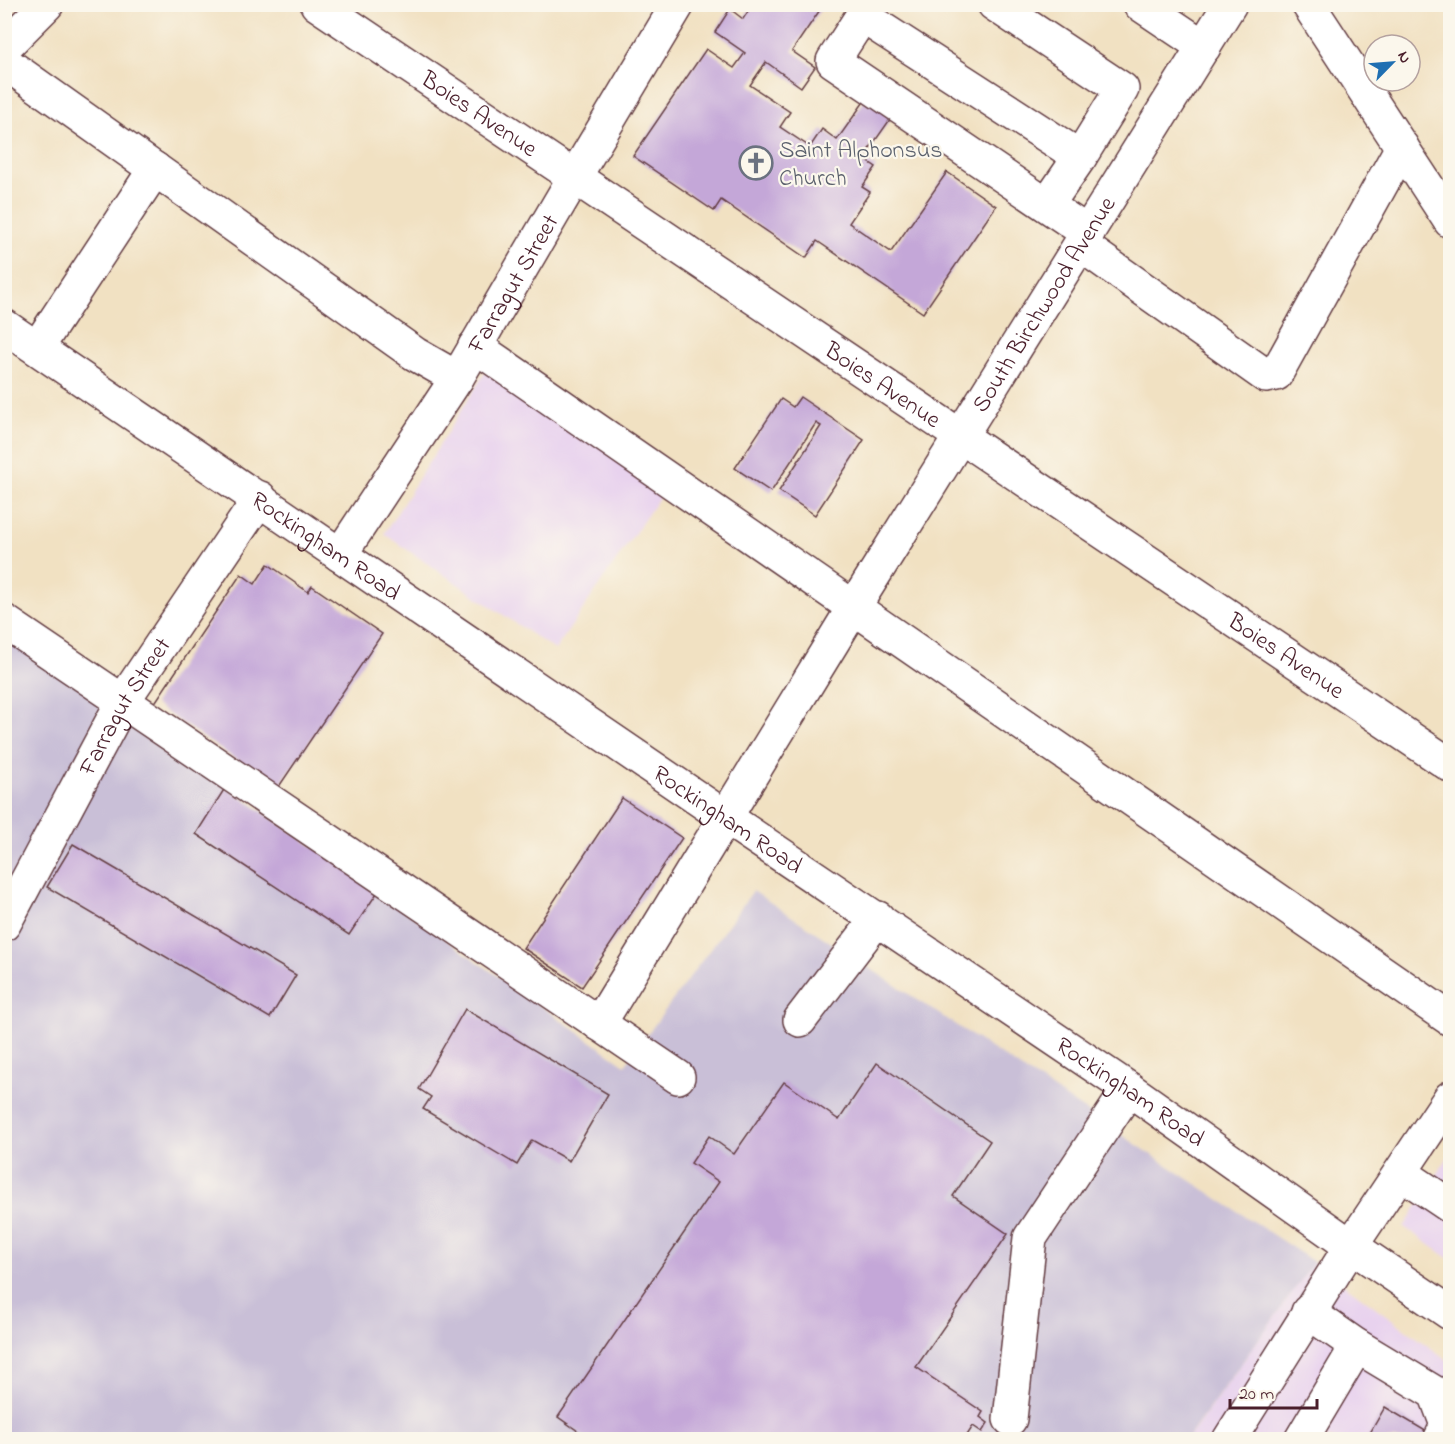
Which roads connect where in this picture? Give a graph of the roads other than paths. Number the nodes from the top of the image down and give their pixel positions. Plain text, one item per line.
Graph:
1 (317, 4) edge
2 (678, 4) edge
3 (994, 4) edge
4 (1140, 4) edge
5 (1230, 4) edge
6 (1308, 4) edge
7 (865, 10) edge
8 (27, 14) edge
9 (4, 47) edge
10 (1204, 47) junction
11 (4, 62) edge
12 (1402, 147) junction
13 (1080, 158) junction
14 (155, 169) junction
15 (574, 178) junction
16 (1047, 205) junction
17 (1450, 221) edge
18 (1084, 239) junction
19 (4, 326) edge
20 (475, 346) junction
21 (36, 348) junction
22 (457, 378) junction
23 (960, 435) junction
24 (260, 498) junction
25 (340, 555) junction
26 (854, 607) junction
27 (4, 621) edge
28 (123, 701) junction
29 (1450, 765) edge
30 (725, 817) junction
31 (878, 918) junction
32 (4, 924) edge
33 (1450, 1019) edge
34 (800, 1020) dead end
35 (599, 1024) junction
36 (678, 1077) dead end
37 (1129, 1089) junction
38 (1450, 1098) edge
39 (1401, 1173) junction
40 (1450, 1206) edge
41 (1350, 1246) junction
42 (1308, 1312) junction
43 (1450, 1313) edge
44 (1358, 1346) junction
45 (1010, 1419) dead end
46 (1229, 1440) edge
47 (1301, 1440) edge
48 (1440, 1440) edge

1 - 15 street, Boies Avenue
2 - 15 street, Farragut Street
3 - 13 street
4 - 10 street
5 - 10 street, South Birchwood Avenue
6 - 12 street
7 - 13 street
7 - 16 street
8 - 9 street
10 - 18 street, South Birchwood Avenue
11 - 14 street
12 - 17 street
12 - 18 street
13 - 16 street
14 - 21 street
14 - 22 street
15 - 20 street, Farragut Street
15 - 23 street, Boies Avenue
16 - 18 street
18 - 23 street, South Birchwood Avenue
19 - 21 street, Rockingham Road
20 - 22 street, Farragut Street
20 - 26 street
21 - 24 street, Rockingham Road
22 - 25 street, Farragut Street
23 - 26 street, South Birchwood Avenue
23 - 29 street, Boies Avenue
24 - 25 street, Rockingham Road
24 - 28 street, Farragut Street
25 - 30 street, Rockingham Road
26 - 30 street, South Birchwood Avenue
26 - 33 street
27 - 28 street
28 - 32 street, Farragut Street
28 - 35 street
30 - 31 street, Rockingham Road
30 - 35 street, South Birchwood Avenue
31 - 34 street
31 - 37 street, Rockingham Road
35 - 36 street
37 - 41 street, Rockingham Road
37 - 45 street
38 - 39 street
39 - 40 street
39 - 41 street
41 - 42 street
41 - 43 street, Rockingham Road
42 - 44 street
42 - 46 street
44 - 47 street
44 - 48 street

